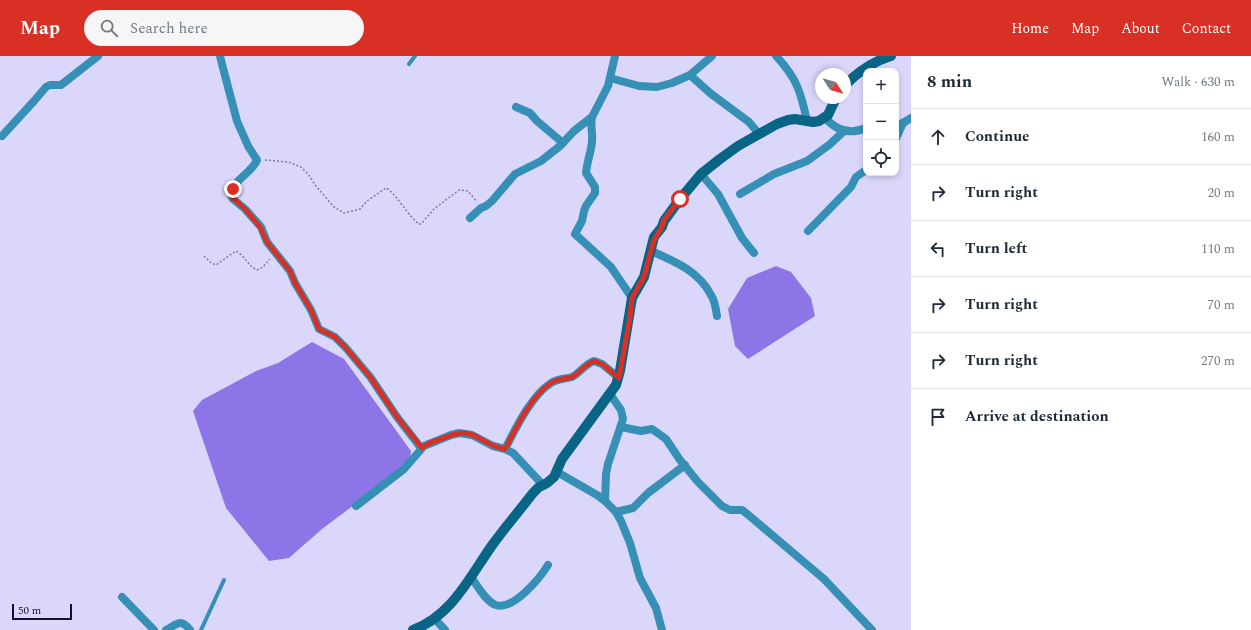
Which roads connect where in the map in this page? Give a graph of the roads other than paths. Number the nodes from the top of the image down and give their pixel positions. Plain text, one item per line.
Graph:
1 (98, 56) edge
2 (220, 56) edge
3 (415, 56) edge
4 (615, 56) edge
5 (712, 56) edge
6 (776, 56) edge
7 (891, 56) edge
8 (409, 64) dead end
9 (690, 75) junction
10 (610, 78) junction
11 (851, 80) edge
12 (833, 104) edge
13 (516, 106) dead end
14 (592, 117) junction
15 (825, 118) junction
16 (911, 118) edge
17 (807, 121) junction
18 (900, 124) edge
19 (863, 130) edge
20 (844, 131) junction
21 (760, 134) junction
22 (2, 136) dead end
23 (563, 143) junction
24 (863, 172) edge
25 (702, 174) junction
26 (740, 194) dead end
27 (470, 218) dead end
28 (808, 232) dead end
29 (651, 251) junction
30 (754, 253) dead end
31 (632, 298) junction
32 (717, 316) dead end
33 (619, 378) junction
34 (610, 394) junction
35 (621, 427) junction
36 (422, 448) junction
37 (505, 449) junction
38 (685, 465) junction
39 (557, 472) junction
40 (543, 485) junction
41 (605, 501) junction
42 (356, 506) dead end
43 (616, 512) junction
44 (548, 565) dead end
45 (471, 577) junction
46 (224, 580) dead end
47 (122, 597) dead end
48 (435, 618) junction
49 (154, 630) edge
50 (166, 630) edge
51 (190, 630) edge
52 (200, 630) edge
53 (413, 630) edge
54 (445, 630) edge
55 (662, 630) edge
56 (872, 630) edge

1 - 22 street
2 - 36 street
3 - 8 lane
4 - 10 street
5 - 9 street
6 - 17 street
7 - 11 street
9 - 10 street
9 - 21 street
10 - 14 street
12 - 15 street
13 - 23 street
14 - 23 street
14 - 31 street
15 - 17 street
15 - 20 street
16 - 18 street
17 - 21 street
19 - 20 street
20 - 26 street
21 - 25 street
23 - 27 street
24 - 28 street
25 - 29 street
25 - 30 street
29 - 31 street
29 - 32 street
31 - 33 street
33 - 34 street
33 - 37 street
34 - 35 street
34 - 39 street
35 - 38 street
35 - 41 street
36 - 37 street
36 - 42 street
37 - 40 street
38 - 43 street
38 - 56 street
39 - 40 street
39 - 41 street
40 - 45 street
41 - 43 street
43 - 55 street
44 - 45 street
45 - 48 street
46 - 52 lane
47 - 49 street
48 - 53 street
48 - 54 street
50 - 51 street

